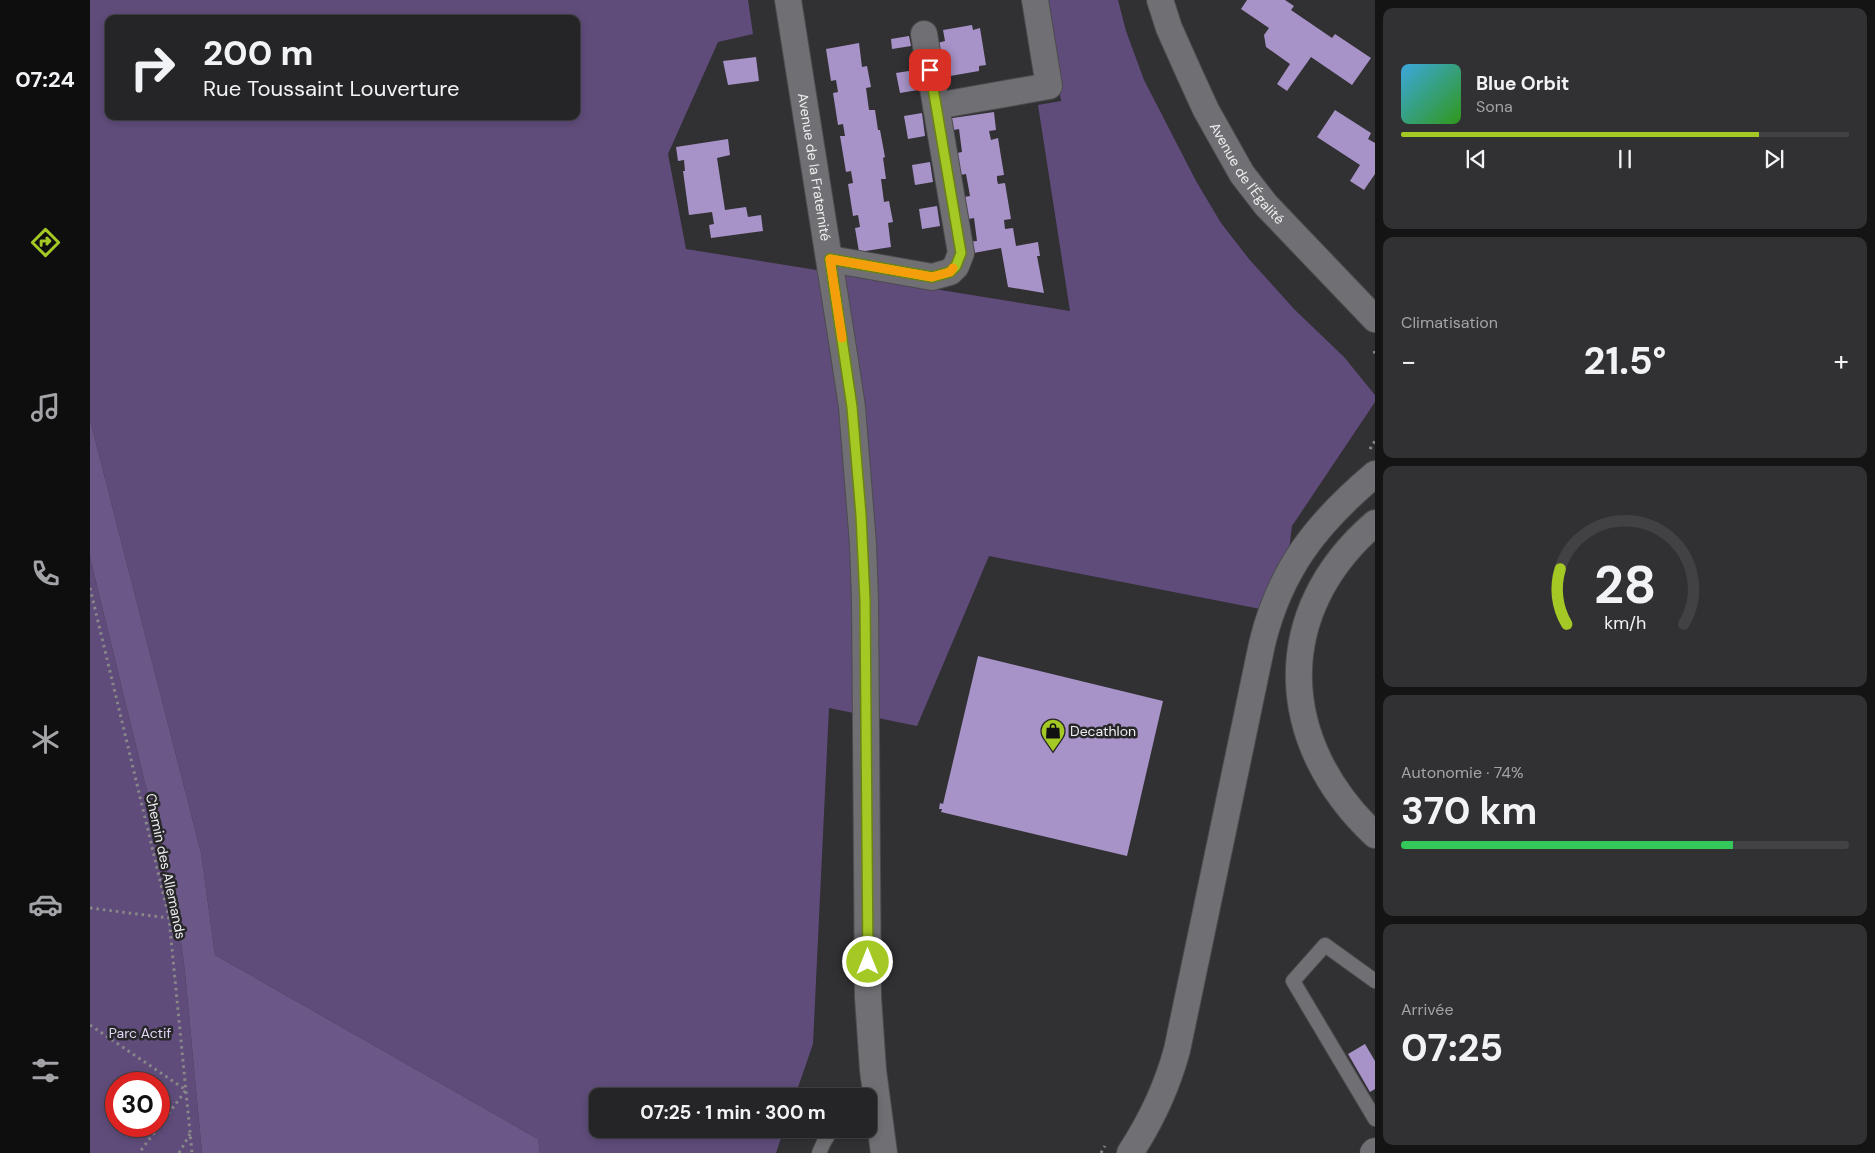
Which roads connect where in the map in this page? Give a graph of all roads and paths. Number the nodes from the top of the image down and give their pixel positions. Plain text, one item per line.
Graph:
1 (788, 0) edge
2 (1034, 0) edge
3 (1160, 0) edge
4 (924, 34) dead end
5 (936, 106) junction
6 (830, 259) junction
7 (1375, 319) edge
8 (1375, 474) edge
9 (1375, 523) edge
10 (90, 588) edge
11 (1375, 835) edge
12 (90, 908) edge
13 (169, 918) junction
14 (1375, 981) edge
15 (90, 1025) edge
16 (873, 1088) edge
17 (186, 1090) junction
18 (877, 1119) edge
19 (1375, 1119) edge
20 (877, 1127) edge
21 (190, 1133) junction
22 (826, 1138) edge
23 (139, 1153) edge
24 (179, 1153) edge
25 (192, 1153) edge
26 (819, 1153) edge
27 (884, 1153) edge
28 (896, 1153) edge
29 (1130, 1153) edge

1 - 6 street, Avenue de la Fraternité
2 - 5 street
3 - 7 street, Avenue de l'Égalité
4 - 5 street
5 - 6 street
6 - 16 street, Avenue de la Fraternité
8 - 29 street
9 - 11 street
10 - 13 path, Chemin des Allemands
12 - 13 path
13 - 17 path, Chemin des Allemands
14 - 19 lane
15 - 17 path
17 - 21 path, Chemin des Allemands
17 - 23 path
18 - 28 street, Avenue de la Fraternité
20 - 27 street, Avenue de la Fraternité
21 - 24 path
21 - 25 path, Chemin des Allemands
22 - 26 lane

